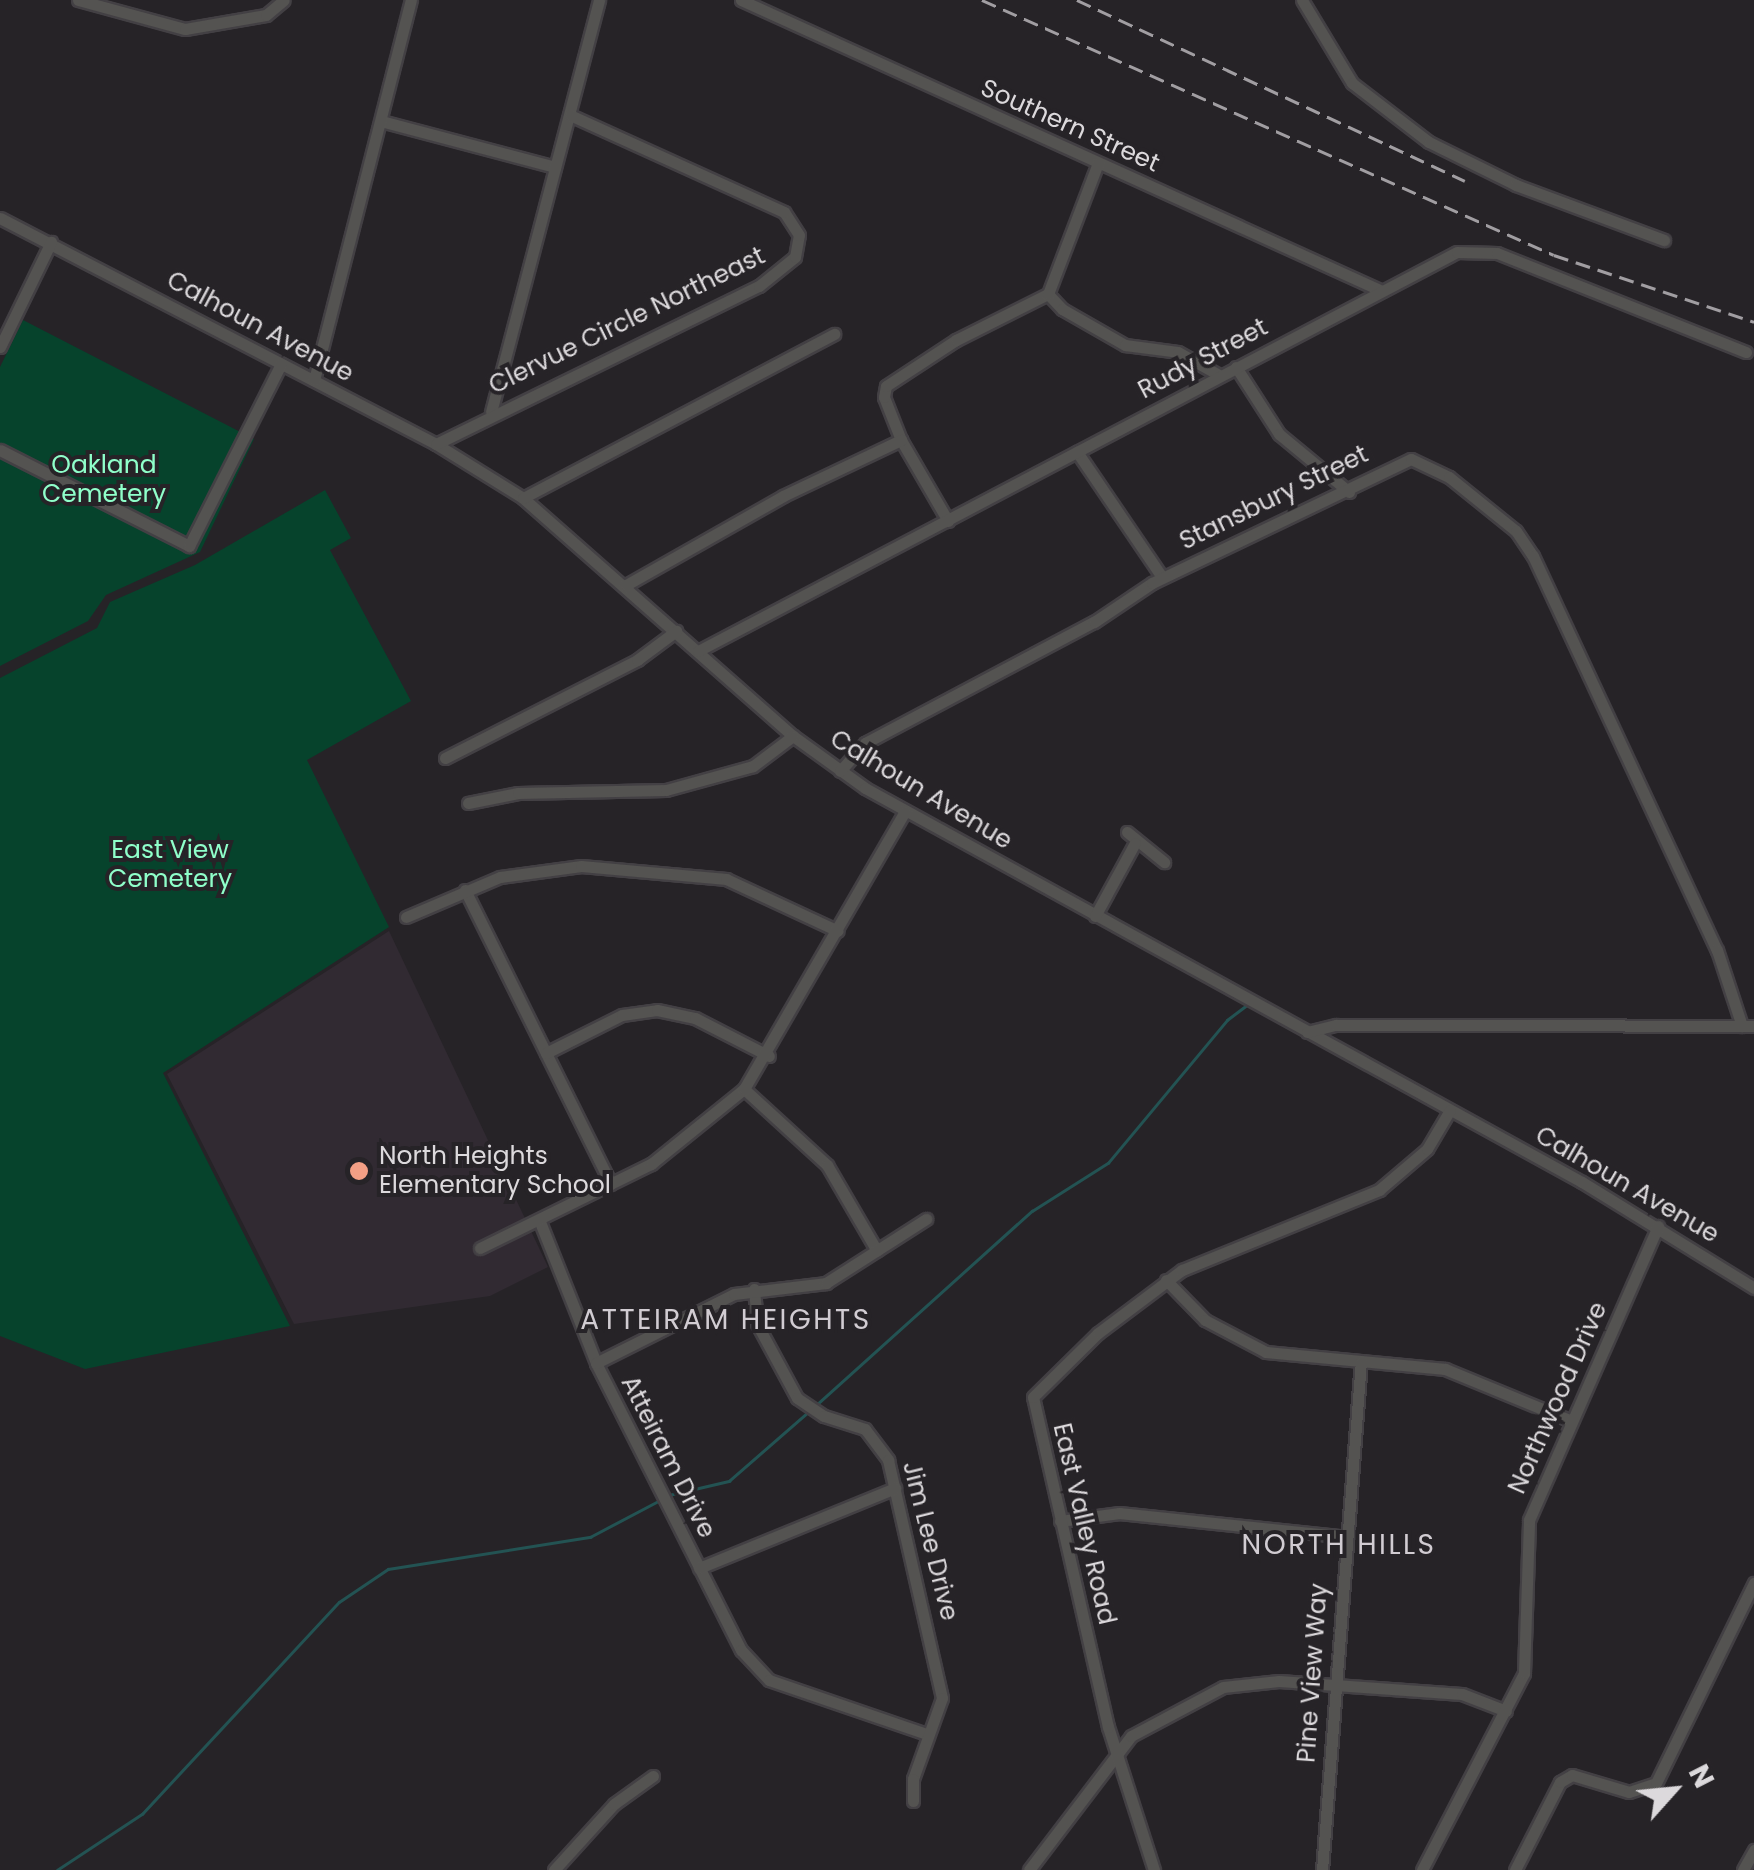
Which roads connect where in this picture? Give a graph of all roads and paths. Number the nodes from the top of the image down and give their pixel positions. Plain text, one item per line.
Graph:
1 (78, 0) edge
2 (284, 0) edge
3 (411, 0) edge
4 (599, 0) edge
5 (741, 0) edge
6 (1302, 0) edge
7 (570, 115) junction
8 (381, 121) junction
9 (1098, 163) junction
10 (555, 166) junction
11 (0, 218) edge
12 (1664, 240) dead end
13 (51, 242) junction
14 (1382, 291) junction
15 (1048, 294) junction
16 (834, 334) dead end
17 (0, 347) edge
18 (1746, 352) dead end
19 (281, 364) junction
20 (1236, 367) junction
21 (1219, 376) junction
22 (314, 380) junction
23 (491, 412) junction
24 (901, 440) junction
25 (436, 444) junction
26 (0, 450) edge
27 (1076, 452) junction
28 (1349, 492) junction
29 (523, 498) junction
30 (948, 522) junction
31 (1162, 577) junction
32 (626, 585) junction
33 (676, 631) junction
34 (698, 651) junction
35 (792, 736) junction
36 (444, 758) dead end
37 (840, 771) junction
38 (468, 803) dead end
39 (905, 811) junction
40 (1164, 862) dead end
41 (465, 890) junction
42 (1095, 916) junction
43 (406, 918) dead end
44 (838, 931) junction
45 (1748, 1026) edge
46 (1307, 1032) junction
47 (546, 1053) junction
48 (768, 1056) junction
49 (744, 1089) junction
50 (1450, 1110) junction
51 (611, 1184) junction
52 (926, 1219) dead end
53 (540, 1222) junction
54 (1658, 1226) junction
55 (480, 1248) dead end
56 (877, 1251) junction
57 (1166, 1280) junction
58 (1754, 1288) edge
59 (754, 1290) junction
60 (1361, 1361) junction
61 (596, 1363) junction
62 (1572, 1421) junction
63 (895, 1488) junction
64 (1060, 1521) junction
65 (1346, 1537) junction
66 (699, 1568) junction
67 (1754, 1583) edge
68 (1336, 1685) junction
69 (1506, 1711) junction
70 (927, 1734) junction
71 (1115, 1753) junction
72 (653, 1776) dead end
73 (913, 1801) dead end
74 (1754, 1850) edge
75 (554, 1870) edge
76 (1029, 1870) edge
77 (1154, 1870) edge
78 (1322, 1870) edge
79 (1422, 1870) edge
80 (1515, 1870) edge
81 (1744, 1870) edge

1 - 2 street
3 - 8 street
4 - 7 street
5 - 9 street, Southern Street
6 - 12 street
7 - 10 street
7 - 23 street, Clervue Circle Northeast
8 - 10 street
8 - 22 street
9 - 14 street, Southern Street
9 - 15 street
10 - 23 street
11 - 13 street, Calhoun Avenue
13 - 17 street
13 - 19 street, Calhoun Avenue
14 - 18 street, Rudy Street
14 - 20 street, Rudy Street
15 - 21 street
15 - 24 street
16 - 29 street
19 - 22 street, Calhoun Avenue
19 - 26 street
20 - 21 street, Rudy Street
20 - 28 street
21 - 27 street, Rudy Street
22 - 25 street, Calhoun Avenue
23 - 25 street, Clervue Circle Northeast
24 - 30 street
24 - 32 street
25 - 29 street, Calhoun Avenue
27 - 30 street, Rudy Street
27 - 31 street
28 - 31 street, Stansbury Street
28 - 45 street, Stansbury Street
29 - 32 street, Calhoun Avenue
30 - 34 street, Rudy Street
31 - 37 street, Stansbury Street
32 - 33 street, Calhoun Avenue
33 - 34 street, Calhoun Avenue
33 - 36 street
34 - 35 street, Calhoun Avenue
35 - 37 street, Calhoun Avenue
35 - 38 street
37 - 39 street, Calhoun Avenue
39 - 42 street, Calhoun Avenue
39 - 44 street
40 - 42 street
41 - 43 street
41 - 44 street
41 - 47 street
42 - 46 street, Calhoun Avenue
44 - 48 street
45 - 46 street
46 - 50 street, Calhoun Avenue
47 - 48 street
47 - 51 street
48 - 49 street
49 - 51 street
49 - 56 street
50 - 54 street, Calhoun Avenue
50 - 57 street, East Valley Road
51 - 53 street
52 - 56 street
53 - 55 street
53 - 61 street, Atteiram Drive
54 - 58 street, Calhoun Avenue
54 - 62 street, Northwood Drive
56 - 59 street
57 - 60 street
57 - 64 street, East Valley Road
59 - 61 street
59 - 63 street, Jim Lee Drive
60 - 62 street
60 - 65 street, Pine View Way
61 - 66 street, Atteiram Drive
62 - 69 street, Northwood Drive
63 - 66 street
63 - 70 street, Jim Lee Drive
64 - 65 street
64 - 71 street, East Valley Road
65 - 68 street, Pine View Way
66 - 70 street, Atteiram Drive
67 - 80 street
68 - 69 street
68 - 71 street
68 - 78 street, Pine View Way
69 - 79 street, Northwood Drive
70 - 73 street, Jim Lee Drive
71 - 76 street
71 - 77 street, East Valley Road
72 - 75 street
74 - 81 street

